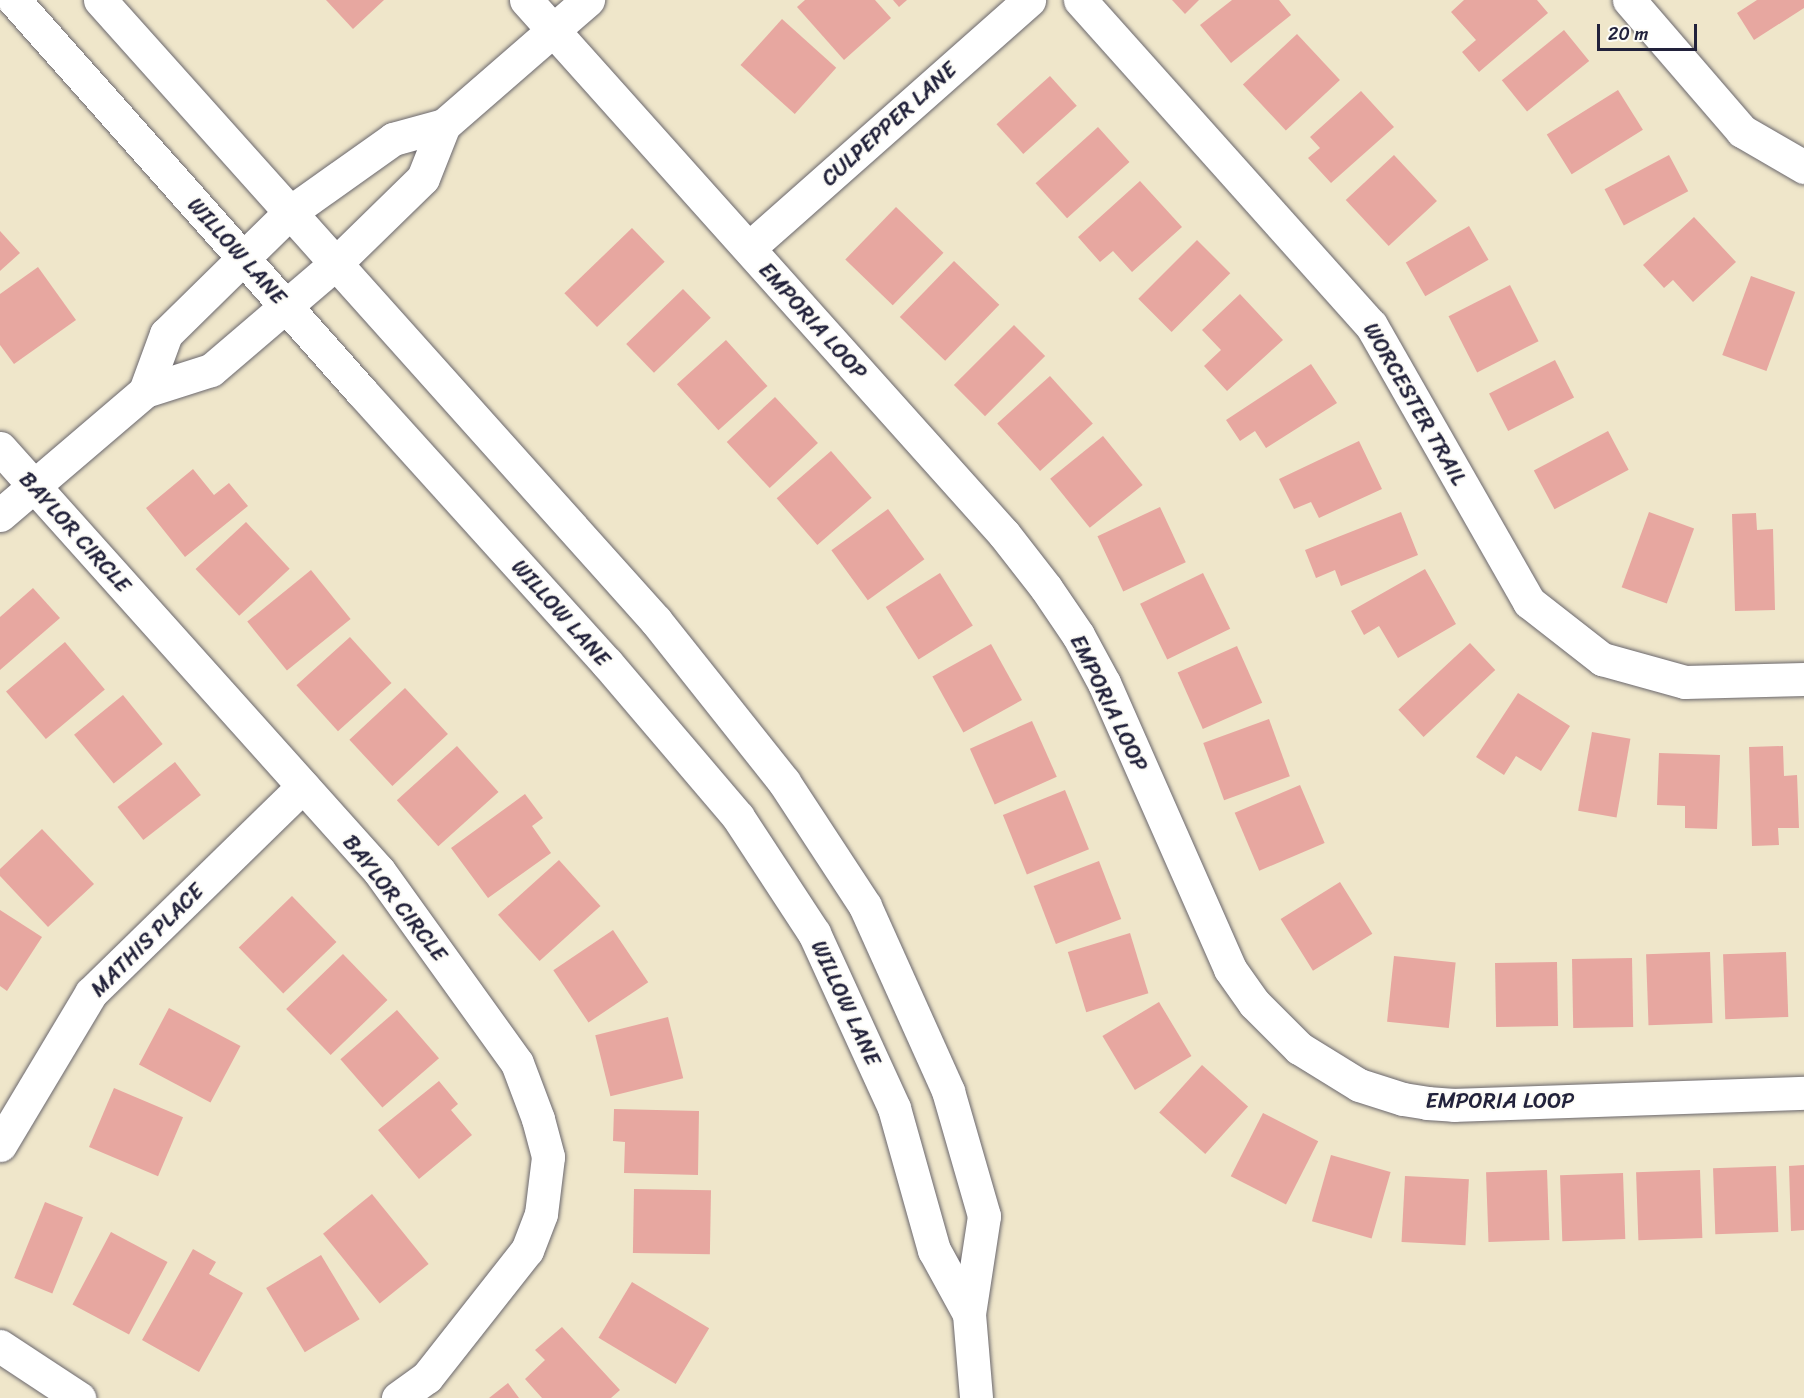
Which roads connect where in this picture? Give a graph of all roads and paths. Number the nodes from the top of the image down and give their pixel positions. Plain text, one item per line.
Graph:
1 (14, 0) edge
2 (100, 0) edge
3 (526, 0) edge
4 (588, 0) edge
5 (1029, 0) edge
6 (1080, 0) edge
7 (1629, 0) edge
8 (554, 30) junction
9 (444, 125) junction
10 (1804, 167) edge
11 (289, 213) junction
12 (749, 248) junction
13 (243, 257) junction
14 (334, 264) junction
15 (286, 306) junction
16 (145, 391) junction
17 (0, 448) edge
18 (33, 485) junction
19 (0, 515) edge
20 (1804, 679) edge
21 (303, 786) junction
22 (1804, 1093) edge
23 (0, 1145) edge
24 (969, 1314) junction
25 (0, 1346) edge
26 (79, 1398) edge
27 (398, 1398) edge
28 (976, 1398) edge

1 - 13 street, WILLOW LANE
2 - 11 street, WILLOW LANE
3 - 8 street, EMPORIA LOOP
4 - 8 street
5 - 12 street, CULPEPPER LANE
6 - 20 street, WORCESTER TRAIL
7 - 10 street
8 - 9 street
8 - 12 street, EMPORIA LOOP
9 - 11 street
9 - 14 street
11 - 13 street
11 - 14 street, WILLOW LANE
12 - 22 street, EMPORIA LOOP
13 - 15 street, WILLOW LANE
13 - 16 street
14 - 15 street
14 - 24 street, WILLOW LANE
15 - 16 street
15 - 24 street, WILLOW LANE
16 - 18 street
17 - 18 street, BAYLOR CIRCLE
18 - 19 street
18 - 21 street, BAYLOR CIRCLE
21 - 23 street, MATHIS PLACE
21 - 27 street, BAYLOR CIRCLE
24 - 28 street, WILLOW LANE
25 - 26 street

